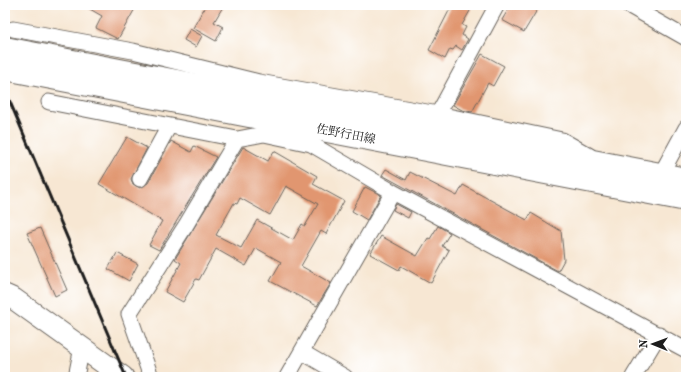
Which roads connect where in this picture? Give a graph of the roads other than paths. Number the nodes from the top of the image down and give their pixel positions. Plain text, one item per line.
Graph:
1 (497, 5) edge
2 (628, 5) edge
3 (684, 32) edge
4 (9, 39) edge
5 (5, 69) edge
6 (49, 102) dead end
7 (438, 114) junction
8 (169, 126) junction
9 (686, 128) edge
10 (237, 139) junction
11 (599, 162) junction
12 (551, 163) junction
13 (661, 174) junction
14 (140, 179) dead end
15 (686, 179) edge
16 (393, 192) junction
17 (686, 200) edge
18 (7, 295) edge
19 (659, 334) junction
20 (686, 350) edge
21 (302, 352) junction
22 (96, 361) edge
23 (76, 377) edge
24 (123, 377) edge
25 (151, 377) edge
26 (287, 377) edge
27 (345, 377) edge
28 (633, 377) edge

1 - 7 street
2 - 3 street
4 - 7 street
4 - 12 main road, 佐野行田線
5 - 12 main road, 佐野行田線
6 - 8 street
7 - 11 street
8 - 10 street
8 - 14 street
9 - 13 street
10 - 16 street
10 - 25 street
11 - 12 main road, 佐野行田線
11 - 13 main road, 佐野行田線
12 - 17 main road, 佐野行田線
13 - 15 main road, 佐野行田線
16 - 19 street
16 - 21 street
18 - 22 street
19 - 20 street
19 - 28 street
21 - 26 street
21 - 27 street
22 - 23 street
22 - 24 street

